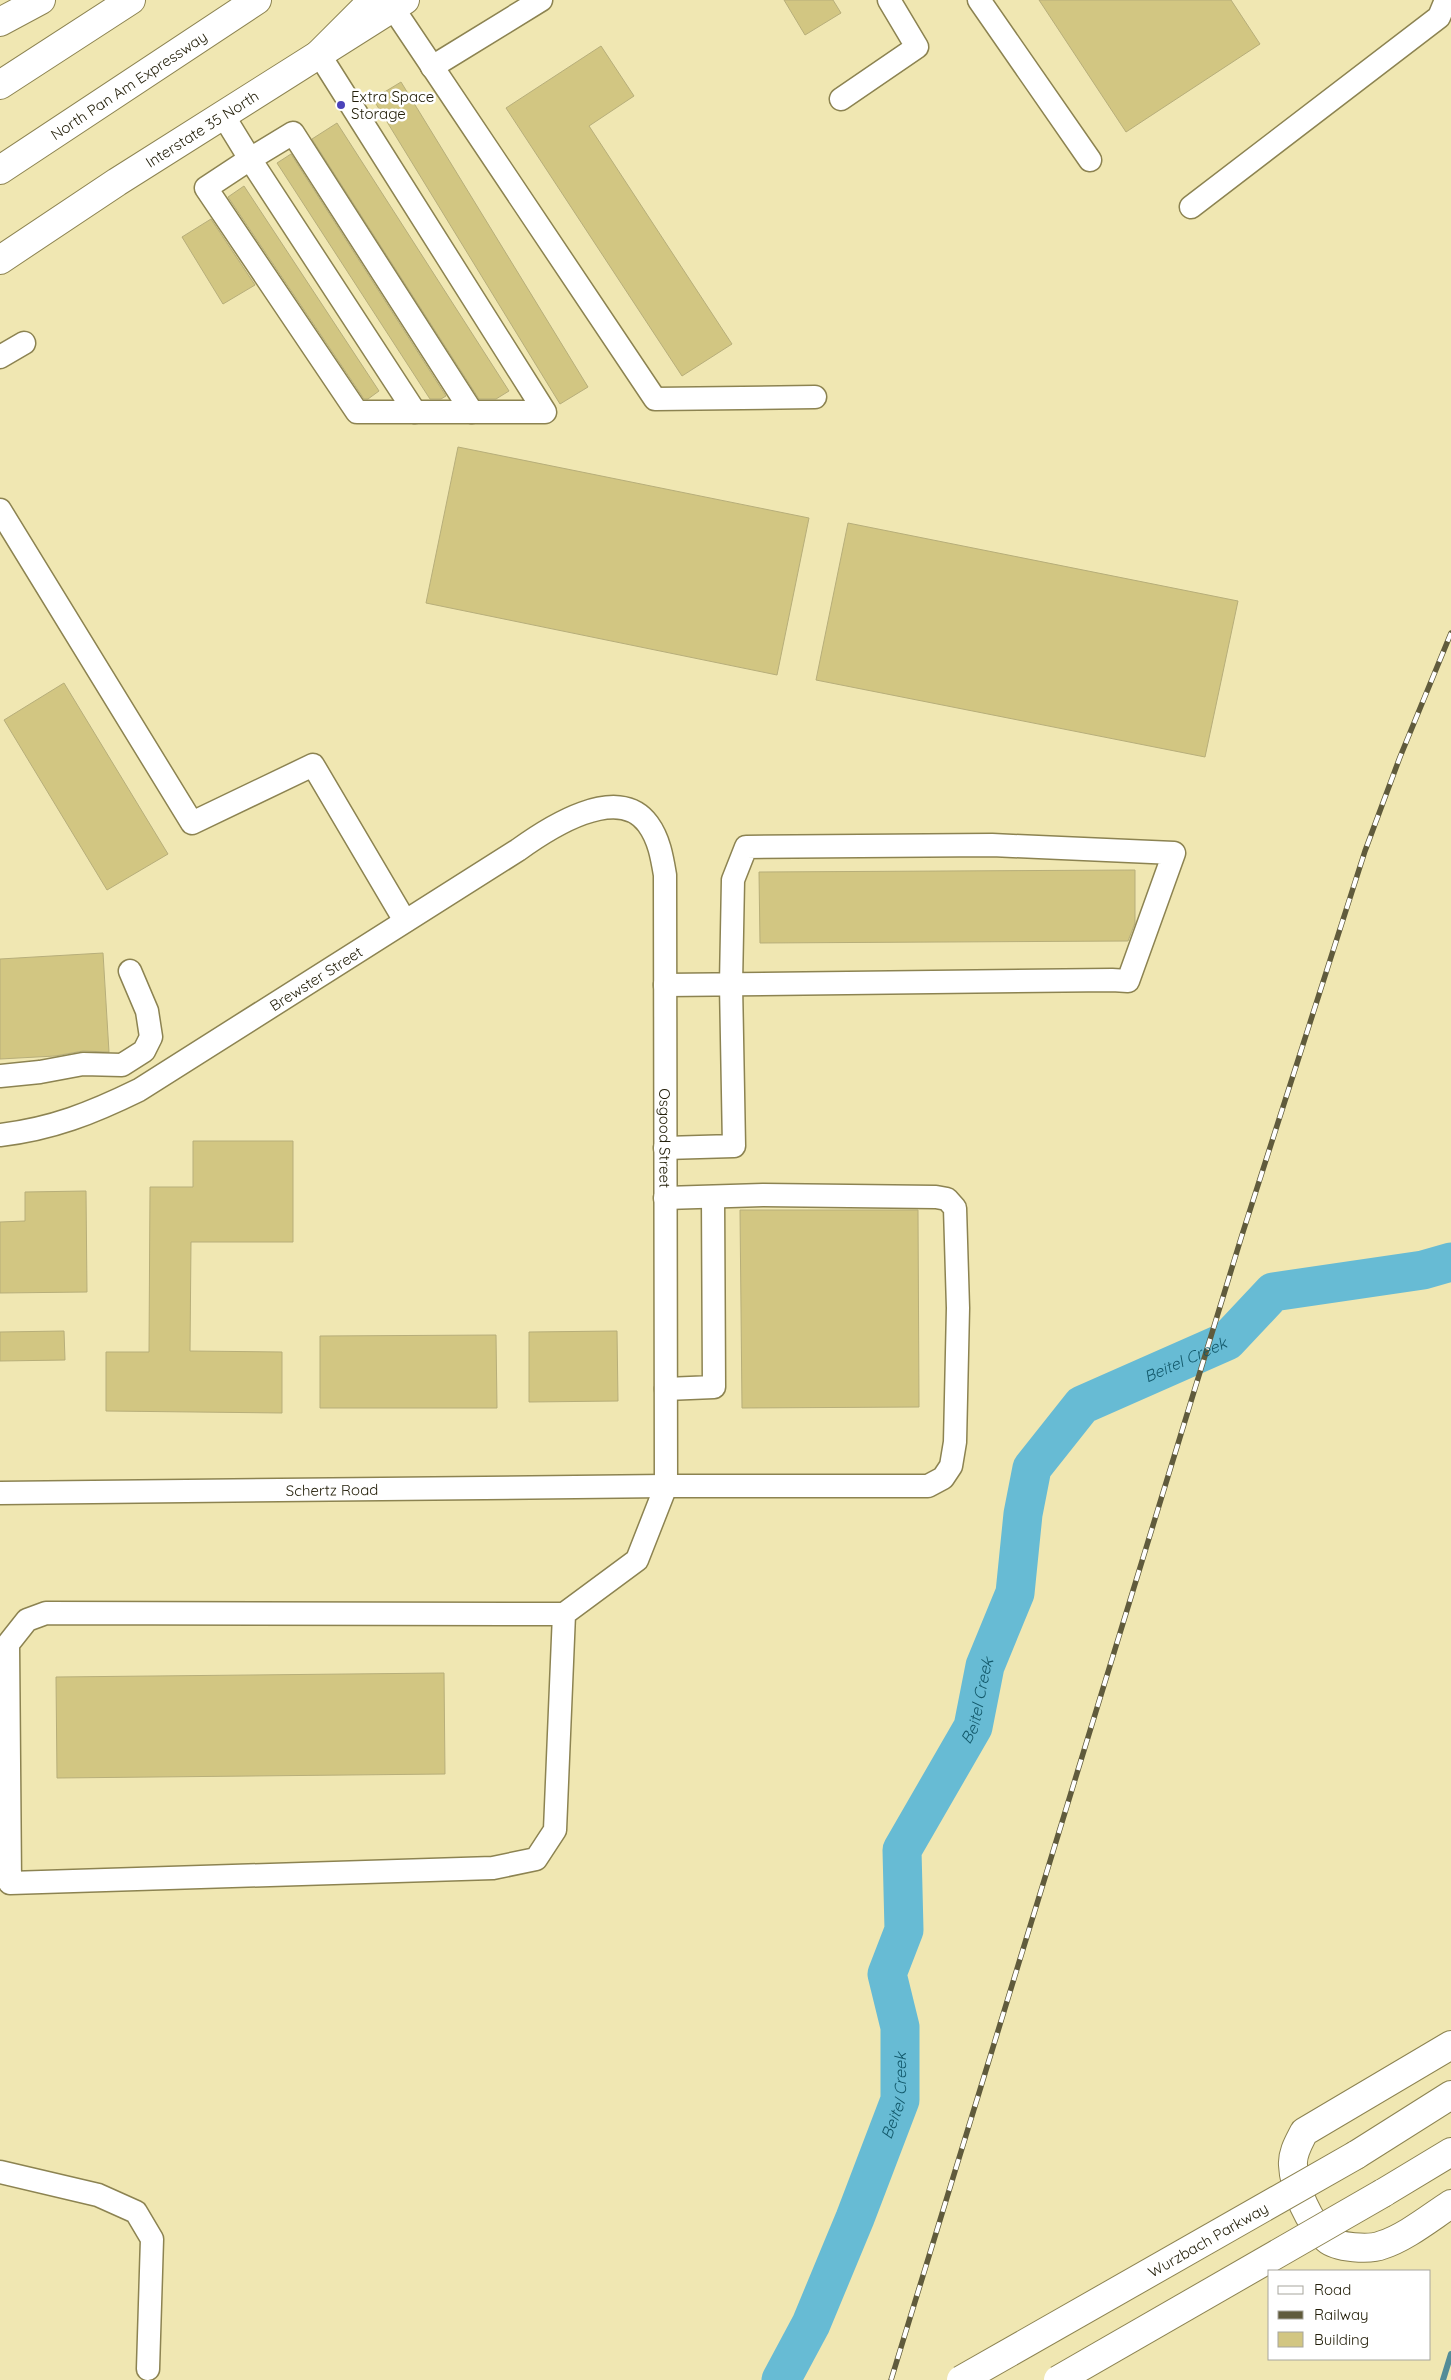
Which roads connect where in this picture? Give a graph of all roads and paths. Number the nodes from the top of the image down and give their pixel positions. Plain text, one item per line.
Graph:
1 (41, 0) edge
2 (131, 0) edge
3 (257, 0) edge
4 (541, 0) edge
5 (889, 0) edge
6 (979, 0) edge
7 (1446, 0) edge
8 (391, 3) edge
9 (0, 22) edge
10 (320, 54) junction
11 (432, 68) junction
12 (0, 85) edge
13 (841, 98) dead end
14 (223, 116) junction
15 (250, 159) junction
16 (1090, 160) dead end
17 (0, 170) edge
18 (1191, 207) dead end
19 (0, 260) edge
20 (24, 343) dead end
21 (0, 357) edge
22 (815, 397) dead end
23 (415, 412) junction
24 (472, 412) junction
25 (0, 510) edge
26 (625, 807) joint
27 (405, 922) junction
28 (130, 971) dead end
29 (731, 984) junction
30 (665, 985) junction
31 (122, 1065) junction
32 (0, 1076) edge
33 (139, 1090) junction
34 (0, 1135) edge
35 (665, 1148) junction
36 (713, 1196) junction
37 (665, 1198) junction
38 (666, 1389) junction
39 (666, 1486) junction
40 (0, 1493) edge
41 (564, 1614) junction
42 (5, 1883) edge
43 (1451, 2045) edge
44 (1451, 2095) edge
45 (1451, 2152) edge
46 (0, 2172) edge
47 (1451, 2204) edge
48 (148, 2369) dead end
49 (961, 2380) edge
50 (1058, 2380) edge

1 - 9 main road
2 - 12 main road
3 - 17 main road, North Pan Am Expressway
4 - 11 street
5 - 13 street
6 - 16 street
7 - 18 street
8 - 10 main road, Interstate 35 North
8 - 11 street
10 - 14 main road, Interstate 35 North
10 - 24 street
11 - 22 street
14 - 15 street
14 - 19 main road, Interstate 35 North
15 - 23 street
15 - 23 street
15 - 24 street
20 - 21 street
23 - 24 street
25 - 27 street
26 - 27 street, Brewster Street
26 - 30 street, Osgood Street
27 - 33 street, Brewster Street
28 - 31 street
29 - 29 street
29 - 30 street
29 - 35 street
30 - 35 street, Osgood Street
31 - 32 street
31 - 33 street
33 - 34 street, Brewster Street
35 - 37 street, Osgood Street
36 - 37 street, Schertz Road
36 - 38 street
36 - 39 street, Schertz Road
37 - 38 street, Osgood Street
38 - 39 street, Osgood Street
39 - 40 street, Schertz Road
39 - 41 street
41 - 42 street
41 - 42 street
43 - 47 main road
44 - 49 main road, Wurzbach Parkway, bridge
45 - 50 main road, bridge
46 - 48 street

